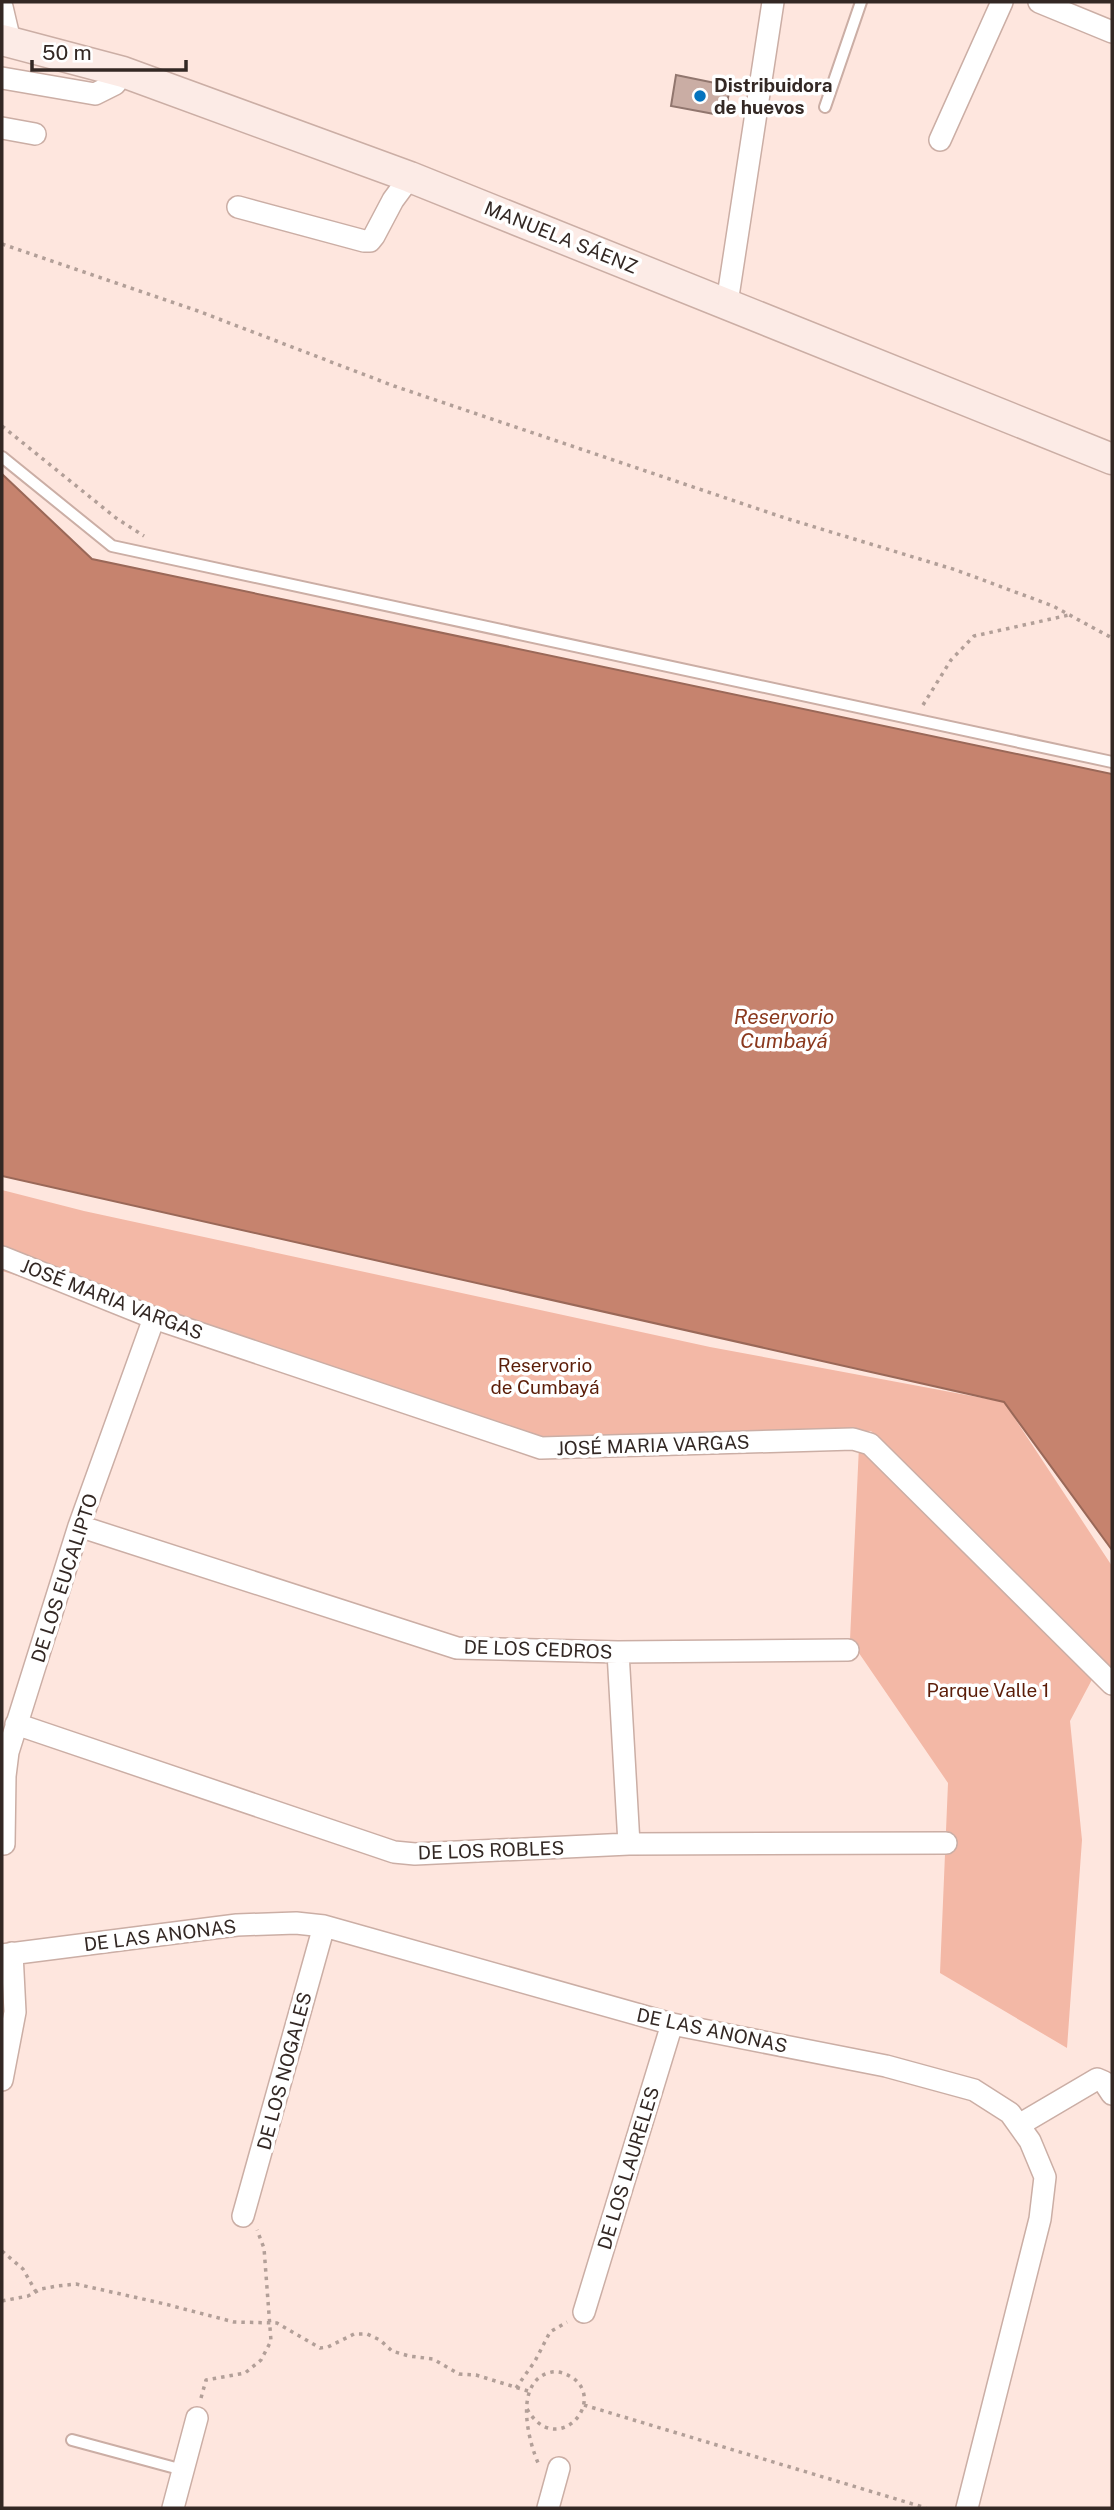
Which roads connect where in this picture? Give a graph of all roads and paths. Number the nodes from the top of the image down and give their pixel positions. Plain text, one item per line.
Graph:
1 (773, 2) edge
2 (861, 2) edge
3 (1002, 2) edge
4 (1039, 2) edge
5 (2, 7) edge
6 (1112, 32) edge
7 (6, 40) edge
8 (123, 72) junction
9 (2, 78) edge
10 (825, 107) dead end
11 (2, 128) edge
12 (35, 134) dead end
13 (940, 140) dead end
14 (410, 177) junction
15 (238, 207) dead end
16 (2, 244) edge
17 (727, 303) junction
18 (2, 426) edge
19 (2, 457) edge
20 (1112, 459) edge
21 (153, 540) dead end
22 (1070, 615) junction
23 (1112, 638) edge
24 (923, 705) dead end
25 (1112, 762) edge
26 (2, 1257) edge
27 (154, 1318) junction
28 (79, 1526) junction
29 (848, 1650) dead end
30 (618, 1652) junction
31 (1112, 1684) edge
32 (16, 1724) junction
33 (946, 1843) dead end
34 (4, 1844) dead end
35 (629, 1844) junction
36 (324, 1926) junction
37 (7, 1954) edge
38 (672, 2025) junction
39 (2, 2080) edge
40 (1112, 2094) edge
41 (1019, 2125) junction
42 (243, 2216) joint
43 (2, 2251) edge
44 (36, 2292) junction
45 (2, 2301) edge
46 (584, 2312) joint
47 (270, 2322) junction
48 (516, 2388) junction
49 (528, 2391) junction
50 (584, 2405) junction
51 (527, 2409) junction
52 (197, 2418) joint
53 (72, 2440) dead end
54 (559, 2468) dead end
55 (183, 2470) junction
56 (551, 2499) edge
57 (173, 2508) edge
58 (926, 2508) edge
59 (967, 2508) edge

1 - 17 street
2 - 10 lane
3 - 13 street
4 - 6 street
5 - 7 street
7 - 8 street, MANUELA SÁENZ
8 - 9 street
8 - 14 street, MANUELA SÁENZ
11 - 12 street
14 - 15 street
14 - 17 street, MANUELA SÁENZ
16 - 22 path
17 - 20 street, MANUELA SÁENZ
18 - 21 path
19 - 25 lane
22 - 23 path
22 - 24 path
26 - 27 street, JOSÉ MARIA VARGAS
27 - 28 street, DE LOS EUCALIPTO
27 - 31 street, JOSÉ MARIA VARGAS
28 - 30 street, DE LOS CEDROS
28 - 32 street, DE LOS EUCALIPTO
29 - 30 street, DE LOS CEDROS
30 - 35 street
32 - 34 street, DE LOS EUCALIPTO
32 - 35 street, DE LOS ROBLES
33 - 35 street, DE LOS ROBLES
36 - 37 street, DE LAS ANONAS
36 - 38 street, DE LAS ANONAS
36 - 42 street, DE LOS NOGALES
37 - 39 street
38 - 41 street, DE LAS ANONAS
38 - 46 street, DE LOS LAURELES
40 - 41 street
41 - 59 street, DE LAS ANONAS
42 - 47 path
43 - 44 path
44 - 45 path
44 - 47 path
46 - 48 path
47 - 48 path
47 - 52 path
48 - 49 path
49 - 50 path
49 - 51 path
50 - 51 path
50 - 58 path
51 - 56 path
52 - 55 street
53 - 55 lane
54 - 56 street
55 - 57 street

